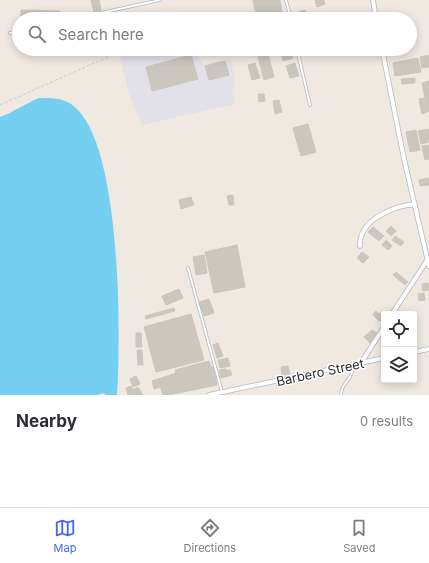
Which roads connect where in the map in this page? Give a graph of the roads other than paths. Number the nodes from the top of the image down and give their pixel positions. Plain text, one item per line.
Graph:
1 (160, 0) edge
2 (286, 0) edge
3 (373, 0) edge
4 (105, 12) edge
5 (289, 12) edge
6 (375, 12) edge
7 (299, 56) edge
8 (383, 56) edge
9 (310, 105) dead end
10 (414, 204) junction
11 (360, 246) dead end
12 (428, 258) edge
13 (429, 266) edge
14 (188, 268) dead end
15 (394, 311) edge
16 (381, 332) edge
17 (429, 349) edge
18 (417, 351) edge
19 (381, 359) edge
20 (361, 363) junction
21 (353, 364) junction
22 (222, 392) junction
23 (209, 395) edge
24 (341, 395) edge

1 - 4 lane
2 - 5 lane
3 - 6 street
7 - 9 lane
8 - 10 street
10 - 11 street
10 - 12 street
12 - 13 street
12 - 15 street
14 - 22 lane
16 - 20 street
17 - 18 street
19 - 20 street, Barbero Street
20 - 21 street, Barbero Street
21 - 22 street, Barbero Street
21 - 24 lane
22 - 23 street, Barbero Street

